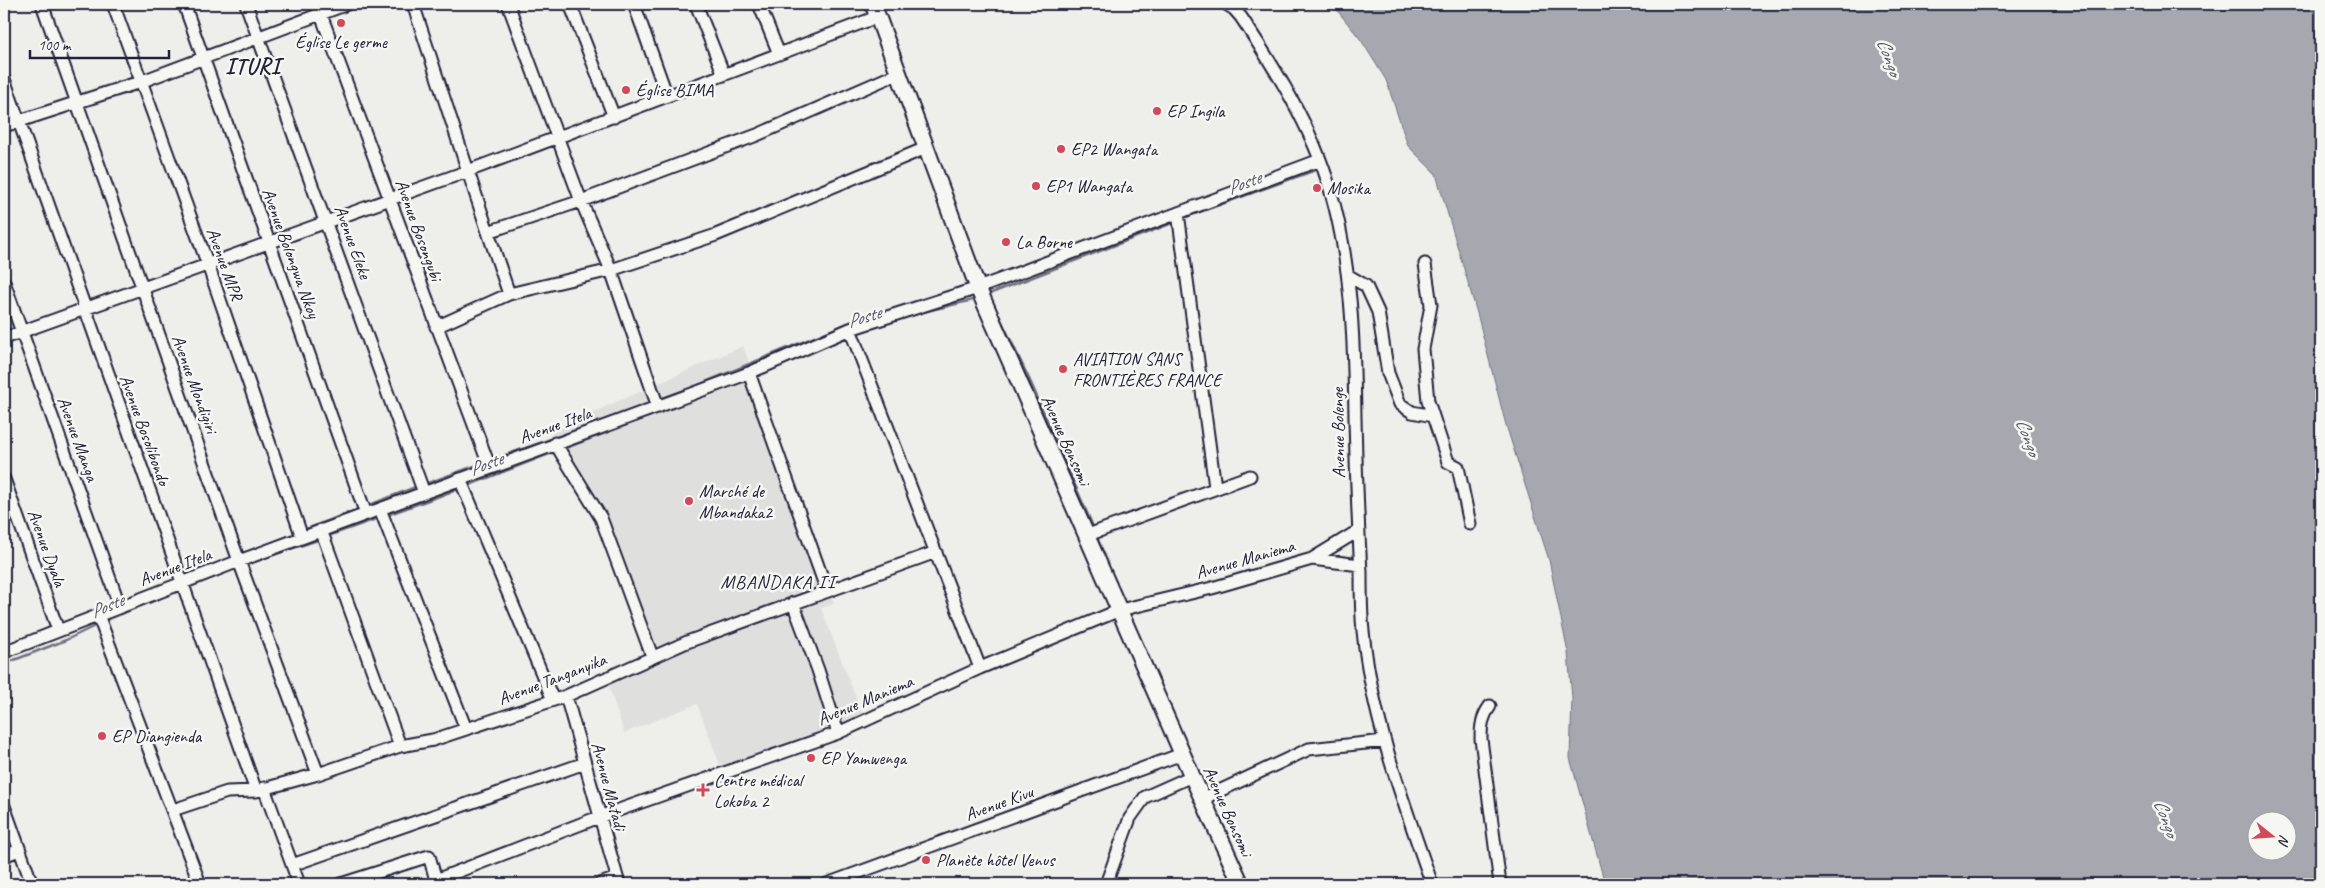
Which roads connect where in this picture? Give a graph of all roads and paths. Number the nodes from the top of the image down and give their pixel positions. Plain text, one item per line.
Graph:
1 (42, 4) edge
2 (113, 4) edge
3 (184, 4) edge
4 (246, 4) edge
5 (347, 4) edge
6 (413, 4) edge
7 (508, 4) edge
8 (570, 4) edge
9 (634, 4) edge
10 (696, 4) edge
11 (759, 4) edge
12 (1226, 4) edge
13 (318, 9) edge
14 (875, 10) edge
15 (258, 39) junction
16 (779, 54) junction
17 (204, 58) junction
18 (898, 72) junction
19 (724, 75) junction
20 (4, 79) edge
21 (140, 82) junction
22 (667, 96) junction
23 (76, 101) junction
24 (614, 117) junction
25 (19, 121) junction
26 (4, 126) edge
27 (558, 138) junction
28 (926, 148) junction
29 (1320, 160) junction
30 (468, 171) junction
31 (389, 200) junction
32 (581, 201) junction
33 (1178, 213) junction
34 (327, 222) junction
35 (488, 232) junction
36 (268, 242) junction
37 (1425, 264) dead end
38 (208, 265) junction
39 (611, 270) junction
40 (1348, 276) junction
41 (4, 282) edge
42 (142, 288) junction
43 (978, 288) junction
44 (509, 294) junction
45 (84, 310) junction
46 (436, 328) junction
47 (850, 329) junction
48 (21, 331) junction
49 (4, 338) edge
50 (749, 373) junction
51 (658, 407) junction
52 (1432, 416) junction
53 (555, 443) junction
54 (490, 468) junction
55 (1250, 476) dead end
56 (4, 479) edge
57 (460, 479) junction
58 (1215, 487) junction
59 (424, 493) junction
60 (380, 508) junction
61 (366, 514) junction
62 (1470, 524) dead end
63 (321, 530) junction
64 (1358, 531) junction
65 (1088, 535) junction
66 (302, 537) junction
67 (936, 552) junction
68 (1312, 559) junction
69 (239, 560) junction
70 (1360, 565) junction
71 (181, 583) junction
72 (827, 590) junction
73 (793, 603) junction
74 (120, 607) junction
75 (1120, 610) junction
76 (98, 615) junction
77 (58, 630) junction
78 (4, 652) edge
79 (652, 656) junction
80 (980, 668) junction
81 (566, 696) junction
82 (553, 700) junction
83 (1490, 706) dead end
84 (466, 729) junction
85 (838, 733) junction
86 (1384, 741) junction
87 (400, 746) junction
88 (1182, 754) junction
89 (585, 763) junction
90 (318, 774) junction
91 (1192, 776) junction
92 (260, 790) junction
93 (1202, 799) junction
94 (4, 806) edge
95 (173, 810) junction
96 (599, 817) junction
97 (19, 850) junction
98 (4, 856) edge
99 (292, 865) junction
100 (370, 880) edge
101 (618, 881) edge
102 (437, 882) edge
103 (32, 884) edge
104 (200, 884) edge
105 (299, 884) edge
106 (341, 884) edge
107 (600, 884) edge
108 (827, 884) edge
109 (1106, 884) edge
110 (1241, 884) edge
111 (1432, 884) edge
112 (1500, 884) edge

1 - 23 street, Avenue Mondigiri
2 - 21 street, Avenue MPR
3 - 17 street, Avenue Bolongwa Nkoy
4 - 15 street, Avenue Eleke
5 - 13 street
6 - 30 street
7 - 27 street
8 - 24 street
9 - 22 street
10 - 19 street
11 - 16 street
12 - 29 street, Avenue Bolenge
13 - 15 street
13 - 31 street, Avenue Bosongubi
14 - 16 street
14 - 18 main road, Avenue Bonsomi
15 - 17 street
15 - 34 street, Avenue Eleke
16 - 19 street
17 - 21 street
17 - 36 street, Avenue Bolongwa Nkoy
18 - 28 main road, Avenue Bonsomi
18 - 32 street
19 - 22 street
20 - 25 street, Avenue Bosolibondo
21 - 23 street
21 - 38 street, Avenue MPR
22 - 24 street
23 - 25 street
23 - 42 street, Avenue Mondigiri
24 - 27 street
25 - 26 street
25 - 45 street, Avenue Bosolibondo
27 - 30 street
27 - 32 street
28 - 39 street
28 - 43 main road, Avenue Bonsomi
29 - 33 street, Avenue Itela
29 - 40 street, Avenue Bolenge
30 - 31 street
30 - 35 street
31 - 34 street
31 - 46 street, Avenue Bosongubi
32 - 35 street
32 - 39 street
33 - 43 street, Avenue Itela
33 - 58 street
34 - 36 street
34 - 59 street, Avenue Eleke
35 - 44 street
36 - 38 street
36 - 61 street, Avenue Bolongwa Nkoy
37 - 52 street
38 - 42 street
38 - 66 street, Avenue MPR
39 - 44 street
39 - 51 street
40 - 52 street
40 - 64 street, Avenue Bolenge
41 - 48 street, Avenue Manga
42 - 45 street
42 - 69 street, Avenue Mondigiri
43 - 47 street, Avenue Itela
43 - 65 main road, Avenue Bonsomi
44 - 46 street
45 - 48 street
45 - 71 street, Avenue Bosolibondo
46 - 54 street, Avenue Bosongubi
47 - 50 street, Avenue Itela
47 - 67 street
48 - 49 street
48 - 74 street, Avenue Manga
50 - 51 street, Avenue Itela
50 - 72 street
51 - 53 street, Avenue Itela
52 - 62 street
53 - 54 street, Avenue Itela
53 - 79 street
54 - 57 street, Avenue Itela
55 - 58 street
56 - 77 street, Avenue Dyala
57 - 59 street, Avenue Itela
57 - 82 street
58 - 65 street
59 - 60 street, Avenue Itela
60 - 61 street, Avenue Itela
60 - 84 street
61 - 63 street, Avenue Itela
63 - 66 street, Avenue Itela
63 - 87 street
64 - 68 street
64 - 70 street, Avenue Bolenge
65 - 75 main road, Avenue Bonsomi
66 - 69 street, Avenue Itela
67 - 72 street, Avenue Tanganyika
67 - 80 street
68 - 70 street
68 - 75 street, Avenue Maniema
69 - 71 street, Avenue Itela
69 - 90 street, Avenue Mondigiri
70 - 86 street, Avenue Bolenge
71 - 74 street, Avenue Itela
71 - 92 street, Avenue Bosolibondo
72 - 73 street, Avenue Tanganyika
73 - 79 street, Avenue Tanganyika
73 - 85 street
74 - 76 street, Avenue Itela
75 - 80 street, Avenue Maniema
75 - 88 main road, Avenue Bonsomi
76 - 77 street, Avenue Itela
76 - 95 street
77 - 78 street, Avenue Itela
79 - 81 street, Avenue Tanganyika
80 - 85 street, Avenue Maniema
81 - 82 street, Avenue Tanganyika
81 - 89 street, Avenue Matadi
82 - 84 street, Avenue Tanganyika
83 - 112 street
84 - 87 street, Avenue Tanganyika
85 - 96 street, Avenue Maniema
86 - 93 street
86 - 111 street, Avenue Bolenge
87 - 90 street, Avenue Tanganyika
88 - 91 main road, Avenue Bonsomi
88 - 108 street, Avenue Kivu
89 - 96 street, Avenue Matadi
89 - 99 street
90 - 92 street, Avenue Tanganyika
91 - 93 main road, Avenue Bonsomi
91 - 109 street
92 - 95 street, Avenue Tanganyika
92 - 99 street, Avenue Bosolibondo
93 - 110 main road, Avenue Bonsomi
94 - 97 street
95 - 104 street
96 - 101 street, Avenue Matadi
96 - 102 street, Avenue Maniema
97 - 98 street
97 - 103 street
99 - 105 street, Avenue Bosolibondo
100 - 102 street
100 - 106 street
101 - 107 street

